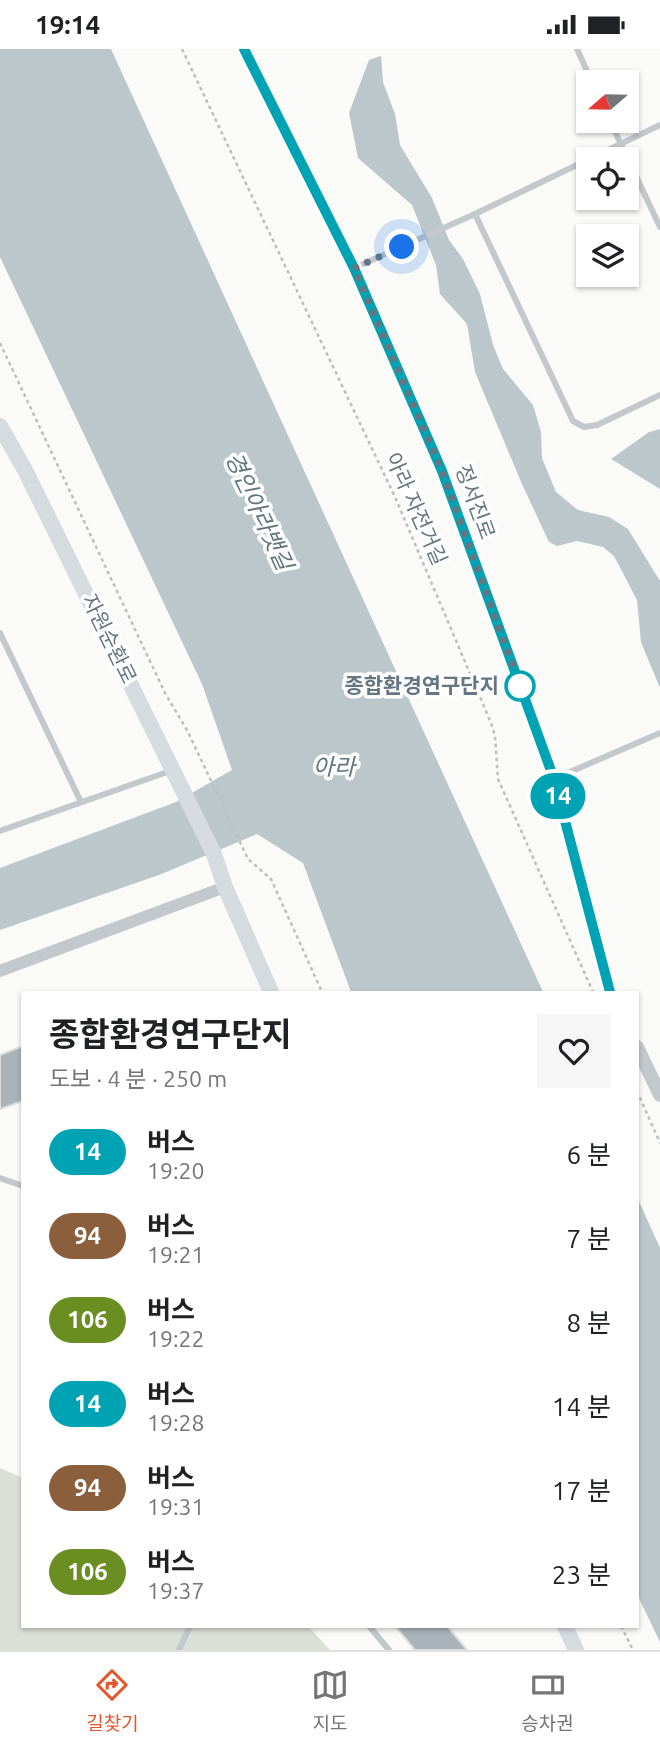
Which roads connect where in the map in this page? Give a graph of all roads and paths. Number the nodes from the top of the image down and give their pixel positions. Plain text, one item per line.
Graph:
1 (182, 49) edge
2 (244, 49) edge
3 (577, 49) edge
4 (587, 70) edge
5 (660, 125) edge
6 (615, 133) edge
7 (620, 143) junction
8 (475, 214) junction
9 (660, 227) edge
10 (354, 268) junction
11 (0, 343) edge
12 (660, 395) edge
13 (0, 426) edge
14 (0, 633) edge
15 (660, 733) edge
16 (176, 775) junction
17 (554, 779) junction
18 (81, 802) junction
19 (0, 831) edge
20 (225, 887) junction
21 (0, 971) edge
22 (271, 991) edge
23 (322, 991) edge
24 (593, 991) edge
25 (610, 991) edge
26 (639, 1051) edge
27 (660, 1095) edge
28 (639, 1096) edge
29 (660, 1143) edge
30 (0, 1178) edge
31 (21, 1185) edge
32 (189, 1628) edge
33 (371, 1628) edge
34 (566, 1628) edge
35 (622, 1628) edge
36 (179, 1650) edge
37 (389, 1650) edge
38 (576, 1650) edge
39 (633, 1650) edge

1 - 24 path, 아라 자전거길
2 - 10 street, 정서진로
3 - 4 lane
5 - 7 lane
6 - 7 lane
7 - 8 lane
7 - 9 lane
8 - 10 lane
8 - 12 lane
10 - 17 street, 정서진로
11 - 23 path
13 - 16 main road, 자원순환로
14 - 18 lane
15 - 17 lane
16 - 18 lane
16 - 20 main road, 자원순환로
17 - 25 street, 정서진로
18 - 19 lane
20 - 21 street
20 - 22 main road
26 - 27 street
28 - 29 path
30 - 31 lane
32 - 36 lane
33 - 37 lane
34 - 38 main road
35 - 39 path

